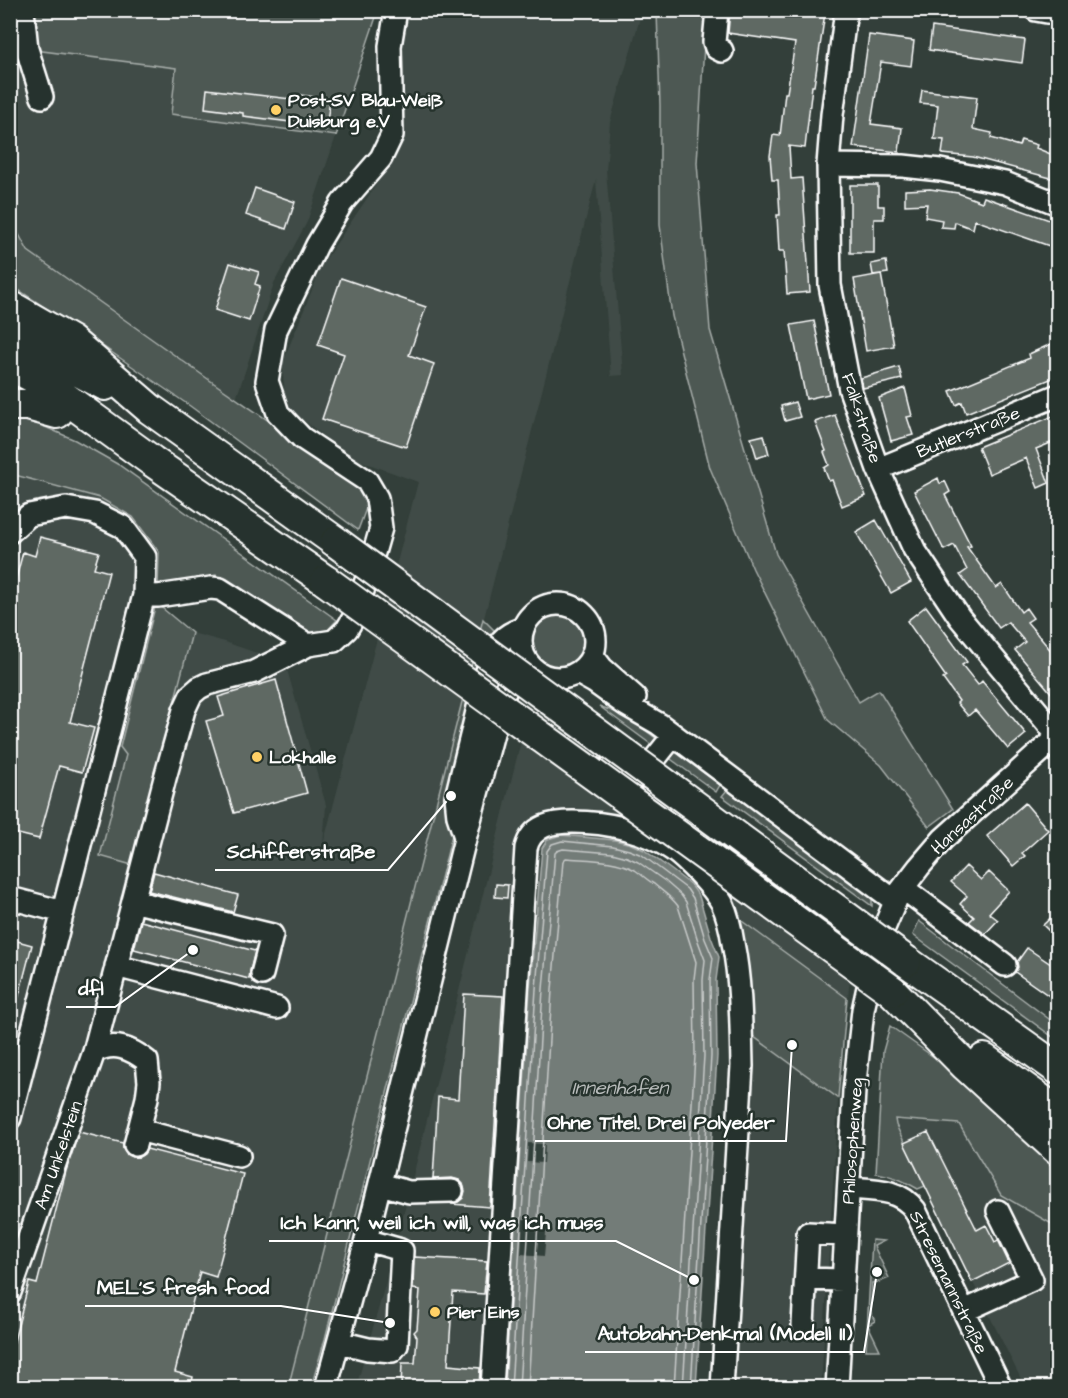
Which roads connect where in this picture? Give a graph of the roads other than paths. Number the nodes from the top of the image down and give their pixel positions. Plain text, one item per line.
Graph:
1 (23, 10) edge
2 (396, 10) edge
3 (717, 10) edge
4 (846, 10) edge
5 (1036, 10) edge
6 (1058, 14) edge
7 (722, 51) dead end
8 (42, 97) dead end
9 (828, 165) junction
10 (1058, 204) edge
11 (10, 306) edge
12 (10, 335) edge
13 (10, 364) edge
14 (10, 388) edge
15 (1058, 395) edge
16 (10, 405) edge
17 (150, 409) junction
18 (57, 413) junction
19 (152, 460) junction
20 (878, 468) junction
21 (10, 532) edge
22 (144, 595) junction
23 (523, 628) junction
24 (308, 645) junction
25 (522, 652) junction
26 (592, 655) junction
27 (537, 672) junction
28 (578, 673) junction
29 (666, 730) junction
30 (494, 733) junction
31 (1057, 736) edge
32 (537, 745) dead end
33 (465, 840) junction
34 (899, 894) junction
35 (10, 898) edge
36 (133, 901) junction
37 (63, 912) junction
38 (1005, 965) dead end
39 (116, 966) junction
40 (262, 974) dead end
41 (892, 990) junction
42 (277, 1008) dead end
43 (94, 1052) junction
44 (1058, 1070) edge
45 (1058, 1112) edge
46 (10, 1118) edge
47 (1058, 1150) edge
48 (239, 1156) dead end
49 (380, 1184) junction
50 (849, 1188) junction
51 (452, 1191) dead end
52 (998, 1211) dead end
53 (846, 1235) junction
54 (366, 1240) junction
55 (806, 1279) junction
56 (843, 1280) junction
57 (10, 1292) edge
58 (964, 1311) junction
59 (803, 1325) dead end
60 (339, 1342) junction
61 (326, 1388) edge
62 (492, 1388) edge
63 (722, 1388) edge
64 (837, 1388) edge
65 (1001, 1388) edge

1 - 8 street
2 - 24 street
3 - 7 street
4 - 9 street, Falkstraße
5 - 6 street
9 - 10 street
9 - 20 street, Falkstraße
11 - 17 highway
12 - 17 highway
13 - 19 highway
14 - 18 highway
15 - 20 street, Butlerstraße
16 - 18 highway
17 - 44 highway, bridge
18 - 19 highway
19 - 41 highway, bridge
20 - 31 street, Falkstraße
21 - 22 street
22 - 24 street
22 - 37 street
23 - 25 street
23 - 26 street
23 - 33 street
24 - 36 street, Am Unkelstein
25 - 27 street
25 - 30 street
26 - 28 street
26 - 29 street
27 - 28 street
27 - 30 street
28 - 29 street
29 - 32 street
29 - 34 street
30 - 33 street
31 - 34 street, Hansastraße
33 - 49 street
34 - 38 street
34 - 50 street, Philosophenweg
35 - 37 street
36 - 39 street, Am Unkelstein
36 - 40 street
37 - 46 street
39 - 42 street
39 - 43 street, Am Unkelstein
41 - 45 highway
41 - 47 highway
43 - 48 street
43 - 57 street, Am Unkelstein
49 - 51 street
49 - 54 street
50 - 53 street, Philosophenweg
50 - 58 street, Stresemannstraße
52 - 58 street
53 - 55 street
53 - 56 street, Philosophenweg
54 - 60 street
54 - 60 street
55 - 56 street
55 - 59 street
56 - 64 street, Philosophenweg
58 - 65 street, Stresemannstraße
60 - 61 street
62 - 63 street

